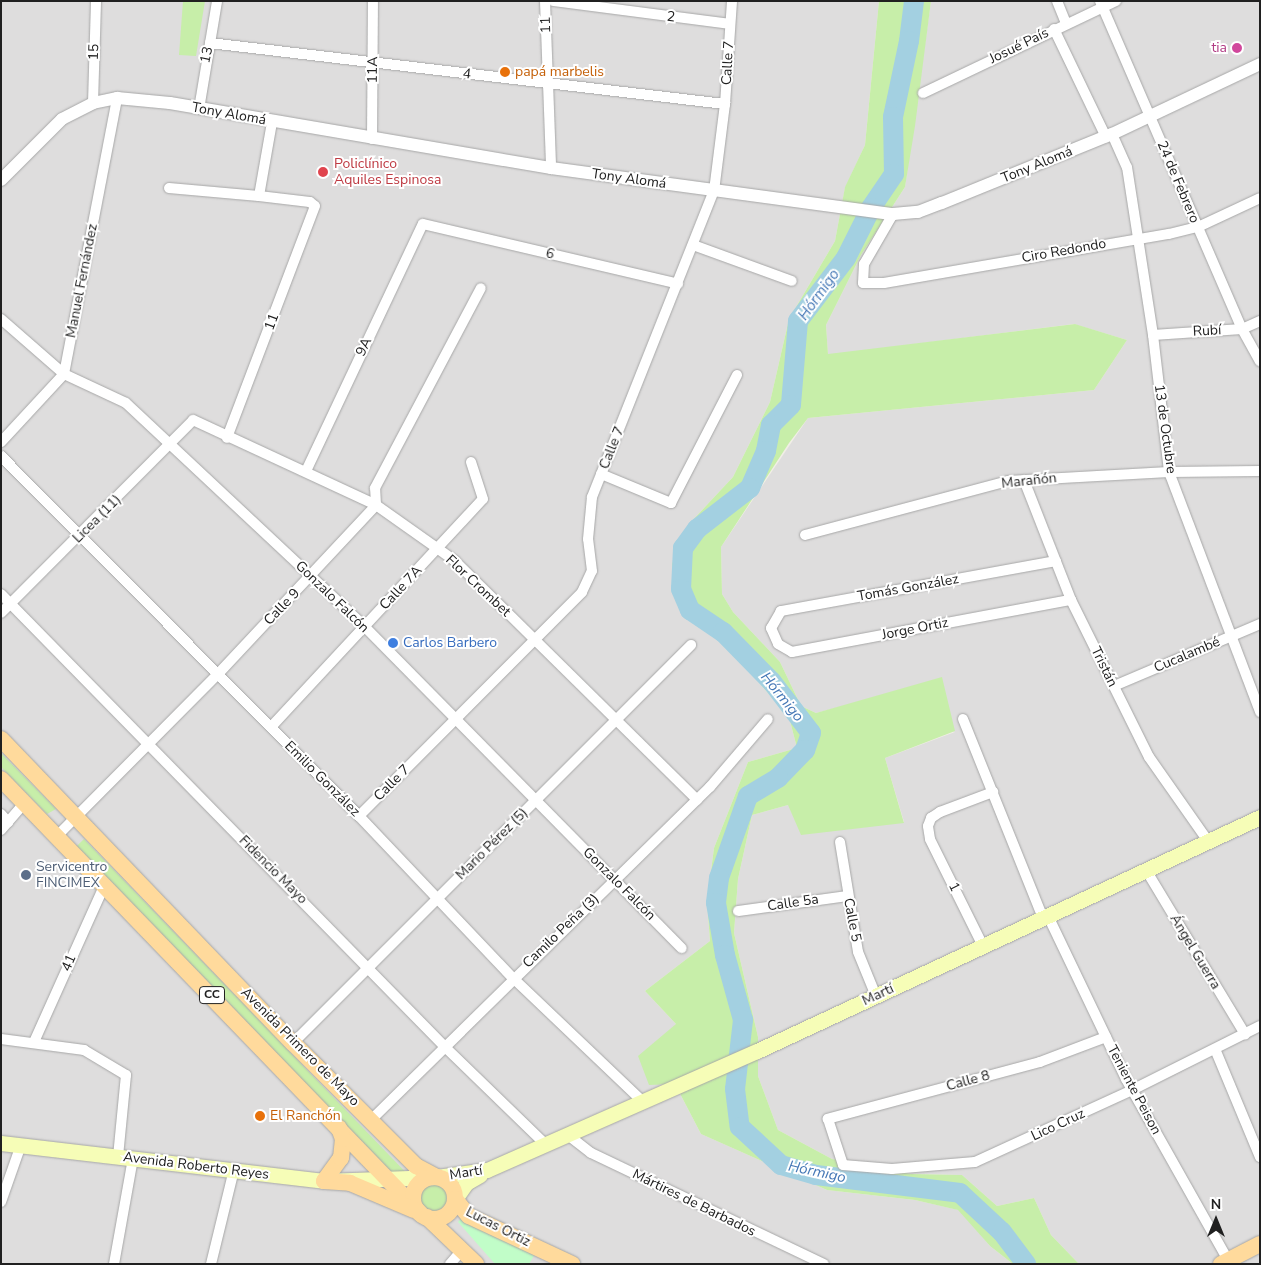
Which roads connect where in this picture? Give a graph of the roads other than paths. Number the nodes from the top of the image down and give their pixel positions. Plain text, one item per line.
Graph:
1 (96, 1) edge
2 (217, 1) edge
3 (374, 1) edge
4 (545, 1) edge
5 (553, 1) edge
6 (732, 1) edge
7 (1058, 1) edge
8 (1116, 1) edge
9 (1101, 4) edge
10 (1066, 23) junction
11 (730, 24) junction
12 (1054, 29) junction
13 (210, 43) junction
14 (374, 62) junction
15 (1260, 64) edge
16 (548, 83) junction
17 (923, 92) dead end
18 (117, 98) junction
19 (93, 103) junction
20 (725, 104) junction
21 (199, 109) junction
22 (1150, 117) junction
23 (272, 122) junction
24 (1109, 136) junction
25 (372, 139) junction
26 (551, 168) junction
27 (1, 180) edge
28 (169, 188) dead end
29 (714, 191) junction
30 (259, 196) junction
31 (1260, 198) edge
32 (889, 214) junction
33 (423, 224) joint
34 (1198, 227) junction
35 (1139, 237) junction
36 (693, 245) junction
37 (792, 282) dead end
38 (678, 284) junction
39 (481, 288) dead end
40 (1, 319) edge
41 (1260, 321) edge
42 (1242, 329) junction
43 (1153, 335) junction
44 (1260, 361) edge
45 (64, 374) junction
46 (736, 375) dead end
47 (190, 422) joint
48 (227, 438) junction
49 (1, 442) edge
50 (169, 445) junction
51 (1, 456) edge
52 (471, 462) dead end
53 (306, 471) junction
54 (1260, 471) edge
55 (1169, 472) junction
56 (602, 474) junction
57 (1024, 480) junction
58 (376, 504) junction
59 (80, 535) junction
60 (805, 535) dead end
61 (437, 549) junction
62 (1056, 562) junction
63 (311, 577) junction
64 (1, 594) edge
65 (1071, 600) junction
66 (11, 604) junction
67 (1, 614) edge
68 (1260, 624) edge
69 (365, 627) junction
70 (771, 628) joint
71 (1230, 637) junction
72 (535, 640) junction
73 (691, 645) dead end
74 (218, 674) junction
75 (1114, 686) junction
76 (1260, 712) edge
77 (768, 719) dead end
78 (455, 720) junction
79 (963, 720) dead end
80 (614, 722) junction
81 (271, 727) junction
82 (1, 739) edge
83 (149, 745) junction
84 (1, 779) edge
85 (994, 792) junction
86 (536, 799) junction
87 (697, 800) junction
88 (25, 802) junction
89 (359, 816) junction
90 (78, 817) junction
91 (1260, 817) edge
92 (5, 818) edge
93 (1, 830) edge
94 (58, 836) junction
95 (840, 842) dead end
96 (1208, 842) junction
97 (1146, 870) junction
98 (614, 880) junction
99 (105, 884) junction
100 (848, 896) junction
101 (437, 898) junction
102 (738, 911) dead end
103 (1045, 917) junction
104 (983, 946) junction
105 (682, 948) dead end
106 (369, 967) junction
107 (513, 978) junction
108 (876, 996) junction
109 (1260, 1026) edge
110 (1245, 1034) junction
111 (1106, 1037) junction
112 (1, 1039) edge
113 (34, 1042) junction
114 (293, 1043) junction
115 (444, 1046) junction
116 (1215, 1049) junction
117 (1132, 1090) junction
118 (643, 1102) junction
119 (372, 1119) junction
120 (339, 1127) junction
121 (568, 1135) junction
122 (1, 1143) edge
123 (21, 1145) junction
124 (546, 1145) junction
125 (125, 1157) junction
126 (1260, 1157) edge
127 (842, 1165) joint
128 (494, 1167) junction
129 (234, 1170) junction
130 (437, 1177) junction
131 (391, 1180) junction
132 (324, 1181) junction
133 (455, 1199) junction
134 (1, 1202) edge
135 (424, 1215) junction
136 (1260, 1244) edge
137 (463, 1249) junction
138 (566, 1261) edge
139 (1224, 1262) edge
140 (114, 1264) edge
141 (211, 1264) edge
142 (450, 1264) edge
143 (476, 1264) edge
144 (540, 1264) edge
145 (824, 1264) edge

1 - 19 street, 15
2 - 13 street, 13
3 - 14 street, 11A
4 - 16 street, 11
5 - 11 street, 2
6 - 11 street, Calle 7
7 - 10 street
8 - 9 street, Josué País
9 - 10 street, Josué País
9 - 22 street, 24 de Febrero
10 - 12 street, Josué País
11 - 20 street, Calle 7
12 - 17 street, Josué País
12 - 24 street, 13 de Octubre
13 - 14 street, 4
13 - 21 street, 13
14 - 16 street, 4
14 - 25 street, 11A
15 - 22 street, Tony Alomá
16 - 20 street, 4
16 - 26 street, 11
18 - 19 street, Tony Alomá
18 - 21 street, Tony Alomá
18 - 45 street, Manuel Fernández
19 - 27 street, Tony Alomá
20 - 29 street, Calle 7
21 - 23 street, Tony Alomá
22 - 24 street, Tony Alomá
22 - 34 street, 24 de Febrero
23 - 25 street, Tony Alomá
23 - 30 street
24 - 32 street, Tony Alomá
24 - 35 street, 13 de Octubre
25 - 26 street, Tony Alomá
26 - 29 street, Tony Alomá
28 - 30 street
29 - 32 street, Tony Alomá
29 - 36 street, Calle 7
30 - 48 street, 11
31 - 34 street, Ciro Redondo
32 - 35 street, Ciro Redondo
33 - 38 street, 6
33 - 53 street, 9A
34 - 35 street, Ciro Redondo
34 - 42 street, 24 de Febrero
35 - 43 street, 13 de Octubre
36 - 37 street
36 - 38 street, Calle 7
38 - 56 street, Calle 7
39 - 58 street
40 - 45 street, Gonzalo Falcón
41 - 42 street, Rubí
42 - 43 street, Rubí
42 - 44 street, 24 de Febrero
43 - 55 street, 13 de Octubre
45 - 49 street
45 - 50 street, Gonzalo Falcón
46 - 56 street
47 - 48 street, Flor Crombet
47 - 50 street, Licea (11)
48 - 53 street, Flor Crombet
50 - 59 street, Licea (11)
50 - 63 street, Gonzalo Falcón
51 - 59 street, Emilio González
52 - 61 street, Calle 7A
53 - 58 street, Flor Crombet
54 - 55 street, Marañón
55 - 57 street, Marañón
55 - 71 street, 13 de Octubre
56 - 72 street, Calle 7
57 - 60 street, Marañón
57 - 62 street, Tristán
58 - 61 street, Flor Crombet
58 - 63 street, Calle 9
59 - 66 street, Licea (11)
59 - 74 street, Emilio González
61 - 69 street, Calle 7A
61 - 72 street, Flor Crombet
62 - 65 street, Tristán
62 - 70 street, Tomás González
63 - 69 street, Gonzalo Falcón
63 - 74 street, Calle 9
64 - 66 street, Fidencio Mayo
65 - 70 street, Jorge Ortiz
65 - 75 street, Tristán
66 - 67 street, Licea (11)
66 - 83 street, Fidencio Mayo
68 - 71 street, Cucalambé
69 - 78 street, Gonzalo Falcón
69 - 81 street, Calle 7A
71 - 75 street, Cucalambé
71 - 76 street, 13 de Octubre
72 - 78 street, Calle 7
72 - 80 street, Flor Crombet
73 - 80 street, Mario Pérez (5)
74 - 81 street, Emilio González
74 - 83 street, Calle 9
75 - 96 street, Tristán
77 - 87 street, Camilo Peña (3)
78 - 86 street, Gonzalo Falcón
78 - 89 street, Calle 7
79 - 85 street, Teniente Peison
80 - 86 street, Mario Pérez (5)
80 - 87 street, Flor Crombet
81 - 89 street, Emilio González
82 - 90 main road, Avenida Primero de Mayo
83 - 90 street, Calle 9
83 - 106 street, Fidencio Mayo
84 - 88 main road, Avenida Primero de Mayo / CC
85 - 103 street, Teniente Peison
85 - 104 street, 1
86 - 98 street, Gonzalo Falcón
86 - 101 street, Mario Pérez (5)
87 - 98 street, Camilo Peña (3)
88 - 92 street
88 - 94 main road, Avenida Primero de Mayo / CC
89 - 101 street, Emilio González
90 - 94 street, Calle 9
90 - 114 main road, Avenida Primero de Mayo
91 - 96 main road, Martí
92 - 93 street
94 - 99 main road, Avenida Primero de Mayo / CC
95 - 100 street, Calle 5
96 - 97 main road, Martí
97 - 103 main road, Martí
97 - 110 street, Ángel Guerra
98 - 105 street, Gonzalo Falcón
98 - 107 street, Camilo Peña (3)
99 - 113 street, 41
99 - 120 main road, Avenida Primero de Mayo / CC
100 - 102 street, Calle 5a
100 - 108 street, Calle 5
101 - 106 street, Mario Pérez (5)
101 - 107 street, Emilio González
103 - 104 main road, Martí
103 - 111 street, Teniente Peison
104 - 108 main road, Martí
106 - 114 street, Mario Pérez (5)
106 - 115 street, Fidencio Mayo
107 - 115 street, Camilo Peña (3)
107 - 118 street, Emilio González
108 - 118 main road, Martí
109 - 110 street, Lico Cruz
110 - 116 street, Lico Cruz
111 - 117 street, Teniente Peison
111 - 127 street, Calle 8
112 - 113 street
113 - 125 street
114 - 119 main road, Avenida Primero de Mayo
115 - 119 street, Camilo Peña (3)
115 - 124 street, Fidencio Mayo
116 - 117 street, Lico Cruz
116 - 126 street
117 - 127 street, Lico Cruz
117 - 139 street, Teniente Peison
118 - 121 main road, Martí
119 - 130 main road, Avenida Primero de Mayo
120 - 131 main road, Avenida Primero de Mayo / CC
120 - 132 main road
121 - 124 main road, Martí
121 - 145 street, Mártires de Barbados
122 - 123 main road, Avenida Roberto Reyes
123 - 125 main road, Avenida Roberto Reyes
123 - 134 street
124 - 128 main road, Martí
125 - 129 main road, Avenida Roberto Reyes
125 - 140 street
128 - 130 main road, Martí
128 - 133 main road, Martí
129 - 132 main road, Avenida Roberto Reyes
129 - 141 street
130 - 131 main road, Martí
130 - 133 main road
130 - 135 main road
131 - 132 main road, Avenida Roberto Reyes
131 - 135 main road, Avenida Primero de Mayo / CC
132 - 135 main road
133 - 135 main road
133 - 138 main road, Lucas Ortiz
135 - 137 main road, CC
136 - 139 main road
137 - 142 street
137 - 143 main road, CC
138 - 144 main road

